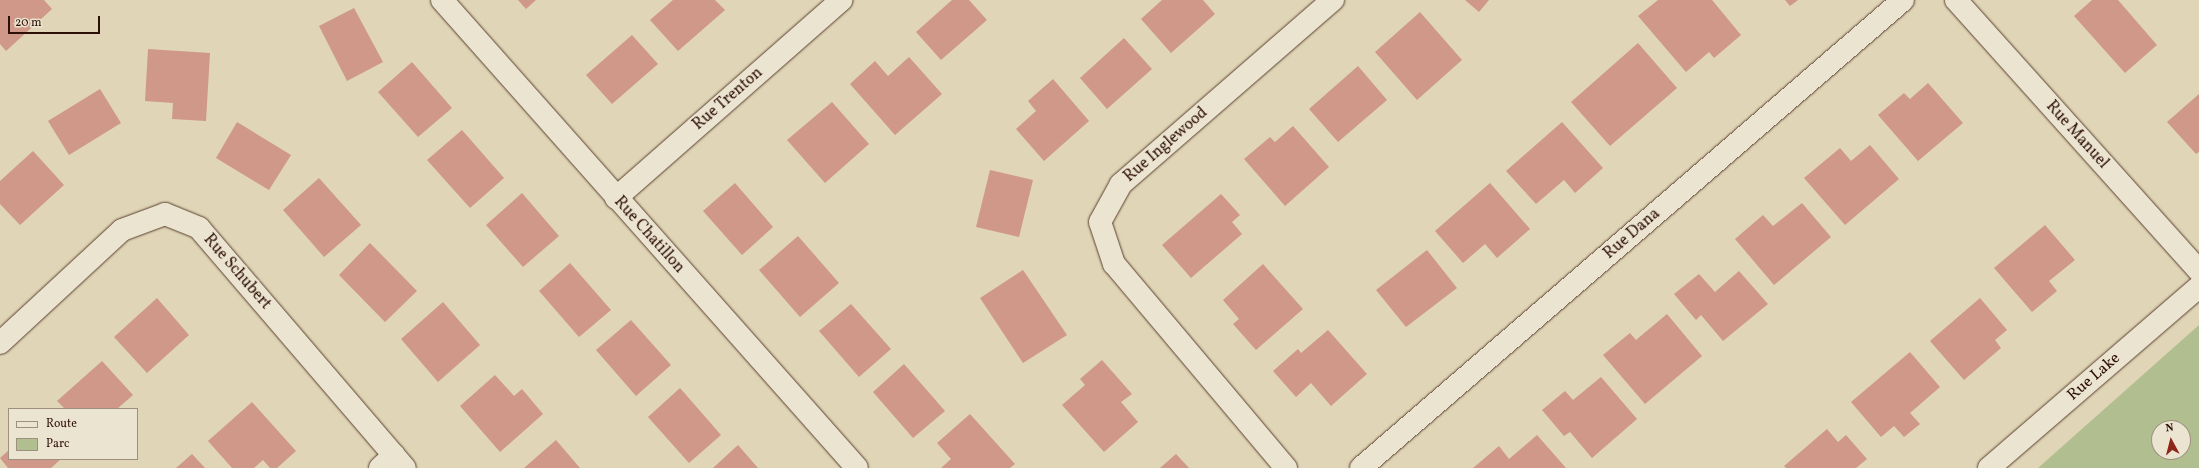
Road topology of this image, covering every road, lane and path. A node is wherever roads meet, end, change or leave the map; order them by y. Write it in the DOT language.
graph roads {
  1 [pos="442,0"];
  2 [pos="841,0"];
  3 [pos="1333,0"];
  4 [pos="1903,0"];
  5 [pos="1956,0"];
  6 [pos="616,198"];
  7 [pos="2199,271"];
  8 [pos="2199,287"];
  9 [pos="0,344"];
  10 [pos="393,464"];
  11 [pos="857,468"];
  12 [pos="1286,468"];
  13 [pos="1361,468"];
  14 [pos="1989,468"];
  1 -- 6 [label="street, Rue Chatillon"];
  2 -- 6 [label="street, Rue Trenton"];
  3 -- 12 [label="street, Rue Inglewood"];
  4 -- 13 [label="street, Rue Dana"];
  5 -- 7 [label="street, Rue Manuel"];
  6 -- 11 [label="street, Rue Chatillon"];
  8 -- 14 [label="street, Rue Lake"];
  9 -- 10 [label="street, Rue Schubert"];
}
